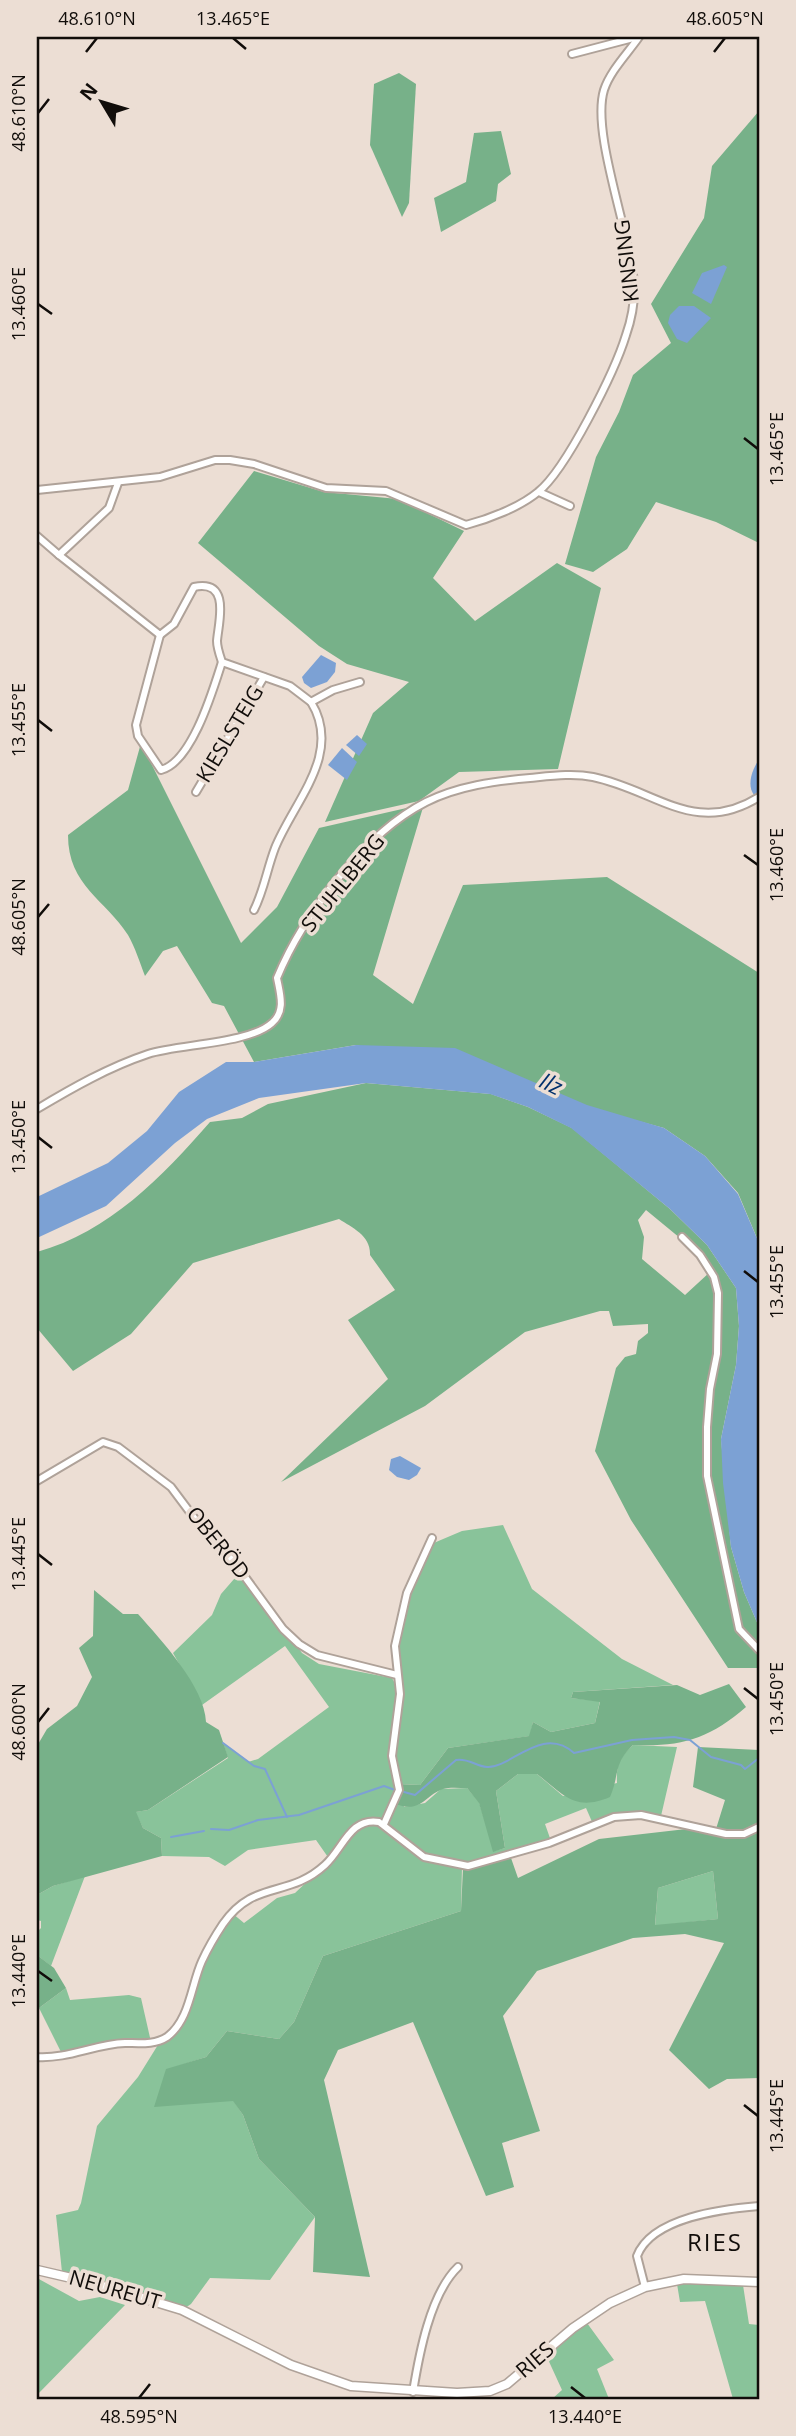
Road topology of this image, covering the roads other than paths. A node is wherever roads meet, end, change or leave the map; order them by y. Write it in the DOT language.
graph roads {
  1 [pos="638,37"];
  2 [pos="621,38"];
  3 [pos="572,54"];
  4 [pos="118,483"];
  5 [pos="37,490"];
  6 [pos="538,492"];
  7 [pos="570,506"];
  8 [pos="37,536"];
  9 [pos="59,555"];
  10 [pos="160,635"];
  11 [pos="222,662"];
  12 [pos="264,677"];
  13 [pos="360,682"];
  14 [pos="311,702"];
  15 [pos="196,792"];
  16 [pos="759,797"];
  17 [pos="254,910"];
  18 [pos="37,1109"];
  19 [pos="682,1237"];
  20 [pos="37,1481"];
  21 [pos="432,1538"];
  22 [pos="759,1650"];
  23 [pos="397,1675"];
  24 [pos="384,1824"];
  25 [pos="759,1827"];
  26 [pos="37,2057"];
  27 [pos="759,2206"];
  28 [pos="458,2267"];
  29 [pos="37,2270"];
  30 [pos="759,2282"];
  31 [pos="645,2287"];
  32 [pos="191,2315"];
  33 [pos="412,2392"];
  1 -- 2 [label="street, KINSING"];
  1 -- 6 [label="street, KINSING"];
  2 -- 3 [label="street, KINSING"];
  4 -- 5 [label="street"];
  4 -- 6 [label="street, KINSING"];
  4 -- 9 [label="street"];
  6 -- 7 [label="street"];
  8 -- 9 [label="street"];
  9 -- 10 [label="street"];
  10 -- 11 [label="street"];
  10 -- 11 [label="street, KIESLSTEIG"];
  11 -- 12 [label="street"];
  12 -- 14 [label="street"];
  12 -- 15 [label="street, KIESLSTEIG"];
  13 -- 14 [label="street"];
  14 -- 17 [label="street"];
  16 -- 18 [label="street, STUHLBERG"];
  19 -- 22 [label="street"];
  20 -- 23 [label="street, OBERÖD"];
  21 -- 23 [label="street"];
  23 -- 24 [label="street"];
  24 -- 25 [label="street"];
  24 -- 26 [label="street"];
  27 -- 31 [label="street"];
  28 -- 33 [label="street"];
  29 -- 32 [label="street, NEUREUT"];
  30 -- 31 [label="street, RIES"];
  31 -- 33 [label="street, RIES"];
  32 -- 33 [label="street, RIES"];
}
